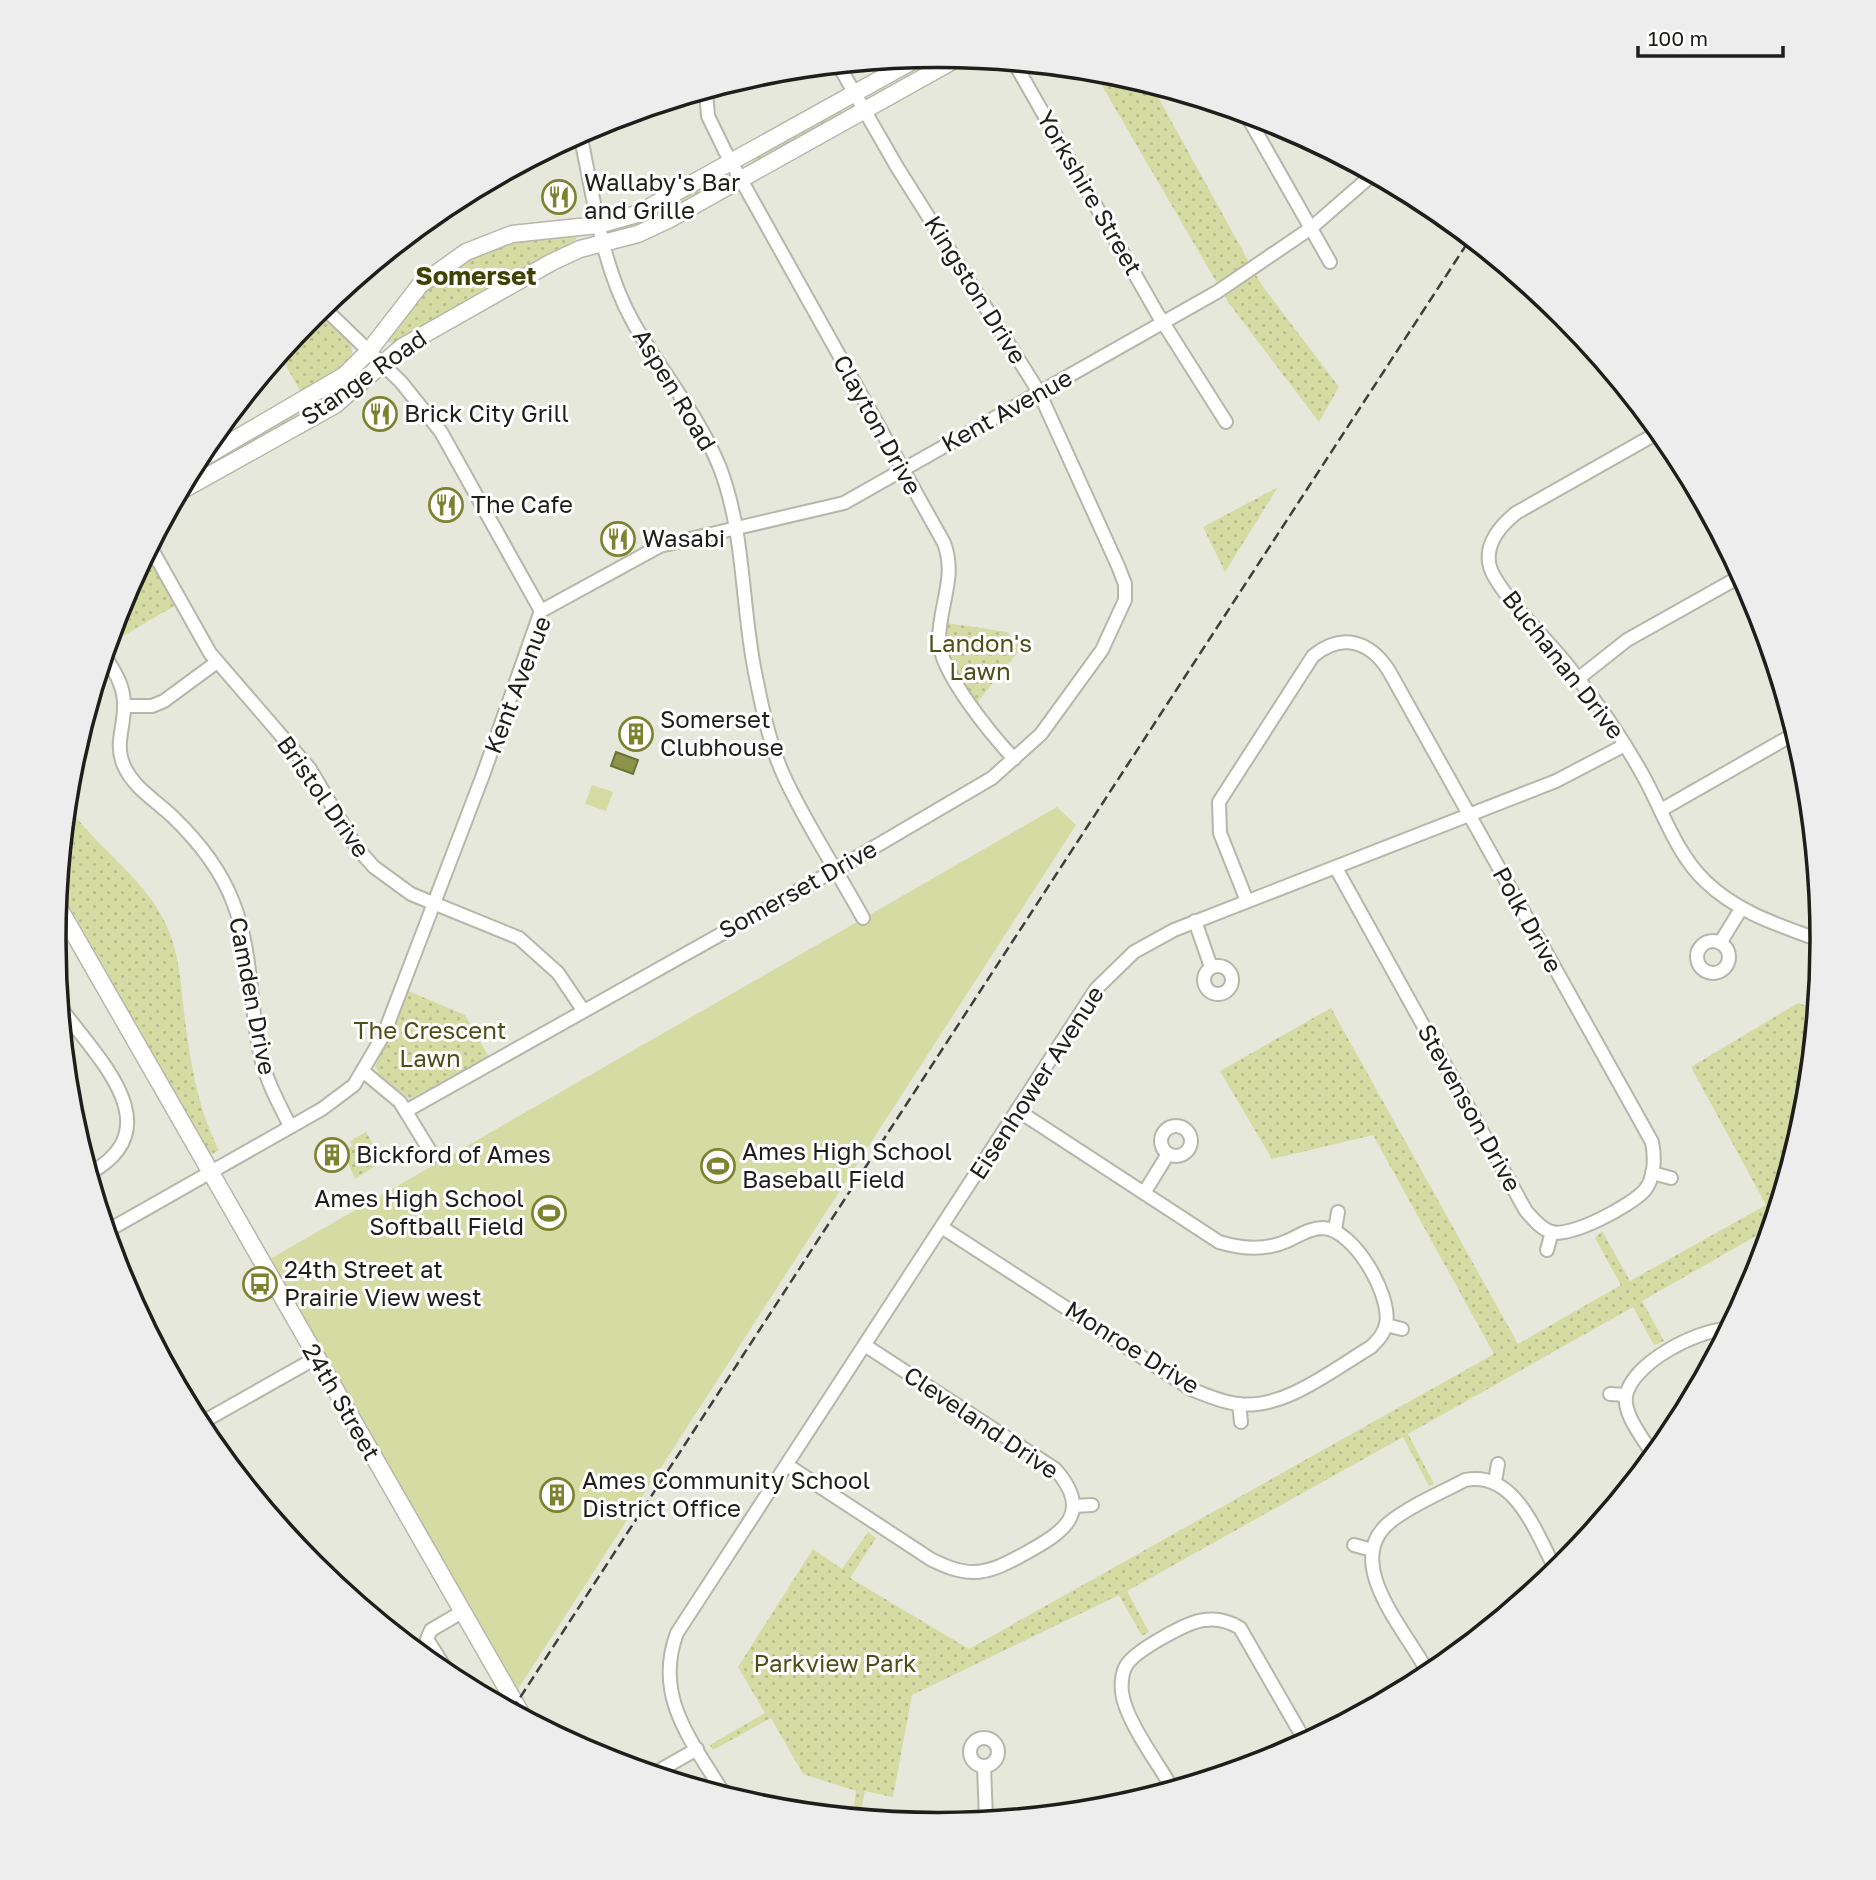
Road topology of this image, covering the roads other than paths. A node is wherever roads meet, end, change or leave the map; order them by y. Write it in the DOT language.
graph roads {
  1 [pos="940,68"];
  2 [pos="897,69"];
  3 [pos="1020,73"];
  4 [pos="844,74"];
  5 [pos="855,93"];
  6 [pos="707,100"];
  7 [pos="864,111"];
  8 [pos="1254,128"];
  9 [pos="582,145"];
  10 [pos="732,163"];
  11 [pos="741,179"];
  12 [pos="1364,180"];
  13 [pos="598,225"];
  14 [pos="1311,228"];
  15 [pos="603,243"];
  16 [pos="1331,262"];
  17 [pos="331,315"];
  18 [pos="1163,322"];
  19 [pos="369,351"];
  20 [pos="383,365"];
  21 [pos="1039,392"];
  22 [pos="1226,422"];
  23 [pos="1650,437"];
  24 [pos="218,450"];
  25 [pos="902,470"];
  26 [pos="197,482"];
  27 [pos="736,528"];
  28 [pos="155,557"];
  29 [pos="1732,581"];
  30 [pos="1125,600"];
  31 [pos="541,611"];
  32 [pos="217,662"];
  33 [pos="111,666"];
  34 [pos="1578,678"];
  35 [pos="125,706"];
  36 [pos="1786,739"];
  37 [pos="1625,745"];
  38 [pos="1014,759"];
  39 [pos="1661,810"];
  40 [pos="1468,816"];
  41 [pos="1336,868"];
  42 [pos="837,869"];
  43 [pos="1247,901"];
  44 [pos="436,902"];
  45 [pos="1741,909"];
  46 [pos="863,918"];
  47 [pos="1195,921"];
  48 [pos="66,926"];
  49 [pos="1810,936"];
  50 [pos="1720,943"];
  51 [pos="1212,967"];
  52 [pos="583,1010"];
  53 [pos="70,1020"];
  54 [pos="363,1072"];
  55 [pos="1017,1110"];
  56 [pos="407,1111"];
  57 [pos="290,1126"];
  58 [pos="1168,1154"];
  59 [pos="433,1156"];
  60 [pos="97,1169"];
  61 [pos="209,1173"];
  62 [pos="1652,1173"];
  63 [pos="1671,1178"];
  64 [pos="1144,1193"];
  65 [pos="1338,1212"];
  66 [pos="115,1226"];
  67 [pos="943,1228"];
  68 [pos="1335,1230"];
  69 [pos="1552,1232"];
  70 [pos="1547,1250"];
  71 [pos="1386,1325"];
  72 [pos="1402,1329"];
  73 [pos="1716,1332"];
  74 [pos="866,1346"];
  75 [pos="316,1358"];
  76 [pos="1610,1394"];
  77 [pos="1626,1395"];
  78 [pos="1239,1405"];
  79 [pos="210,1419"];
  80 [pos="1241,1422"];
  81 [pos="1648,1445"];
  82 [pos="1498,1464"];
  83 [pos="787,1465"];
  84 [pos="1494,1481"];
  85 [pos="1092,1505"];
  86 [pos="1073,1506"];
  87 [pos="1354,1545"];
  88 [pos="1372,1550"];
  89 [pos="1550,1560"];
  90 [pos="462,1612"];
  91 [pos="434,1651"];
  92 [pos="1423,1664"];
  93 [pos="1109,1678"];
  94 [pos="1123,1678"];
  95 [pos="514,1701"];
  96 [pos="1300,1732"];
  97 [pos="697,1749"];
  98 [pos="984,1766"];
  99 [pos="665,1767"];
  100 [pos="1168,1781"];
  101 [pos="718,1783"];
  102 [pos="986,1810"];
  1 -- 7 [label="main road, Stange Road"];
  2 -- 5 [label="main road, Stange Road"];
  3 -- 18 [label="street, Yorkshire Street"];
  4 -- 5 [label="street, Kingston Drive"];
  5 -- 7 [label="street, Kingston Drive"];
  5 -- 10 [label="main road, Stange Road"];
  6 -- 10 [label="street, Clayton Drive"];
  7 -- 11 [label="main road, Stange Road"];
  7 -- 21 [label="street, Kingston Drive"];
  8 -- 14 [label="street"];
  9 -- 13 [label="street, Aspen Road"];
  10 -- 11 [label="street, Clayton Drive"];
  10 -- 13 [label="main road, Stange Road"];
  11 -- 15 [label="main road, Stange Road"];
  11 -- 25 [label="street, Clayton Drive"];
  12 -- 14 [label="street, Kent Avenue"];
  13 -- 15 [label="street, Aspen Road"];
  13 -- 19 [label="main road, Stange Road"];
  14 -- 16 [label="street"];
  14 -- 18 [label="street, Kent Avenue"];
  15 -- 20 [label="main road, Stange Road"];
  15 -- 27 [label="street, Aspen Road"];
  17 -- 19 [label="street"];
  18 -- 21 [label="street, Kent Avenue"];
  18 -- 22 [label="street, Yorkshire Street"];
  19 -- 20 [label="street"];
  19 -- 24 [label="main road, Stange Road"];
  20 -- 26 [label="main road, Stange Road"];
  20 -- 31 [label="street"];
  21 -- 25 [label="street, Kent Avenue"];
  21 -- 30 [label="street, Kingston Drive"];
  23 -- 34 [label="street, Buchanan Drive"];
  25 -- 27 [label="street, Kent Avenue"];
  25 -- 38 [label="street, Clayton Drive"];
  27 -- 31 [label="street, Kent Avenue"];
  27 -- 42 [label="street, Aspen Road"];
  28 -- 32 [label="street, Bristol Drive"];
  29 -- 34 [label="street"];
  30 -- 38 [label="street, Somerset Drive"];
  31 -- 44 [label="street, Kent Avenue"];
  32 -- 35 [label="street"];
  32 -- 44 [label="street, Bristol Drive"];
  33 -- 35 [label="street, Camden Drive"];
  34 -- 37 [label="street, Buchanan Drive"];
  35 -- 57 [label="street, Camden Drive"];
  36 -- 39 [label="street"];
  37 -- 39 [label="street, Buchanan Drive"];
  37 -- 40 [label="street, Eisenhower Avenue"];
  38 -- 42 [label="street, Somerset Drive"];
  39 -- 45 [label="street, Buchanan Drive"];
  40 -- 41 [label="street, Eisenhower Avenue"];
  40 -- 43 [label="street, Polk Drive"];
  40 -- 62 [label="street, Polk Drive"];
  41 -- 43 [label="street, Eisenhower Avenue"];
  41 -- 69 [label="street, Stevenson Drive"];
  42 -- 46 [label="street, Aspen Road"];
  42 -- 52 [label="street, Somerset Drive"];
  43 -- 47 [label="street, Eisenhower Avenue"];
  44 -- 52 [label="street, Bristol Drive"];
  44 -- 54 [label="street, Kent Avenue"];
  45 -- 49 [label="street, Buchanan Drive"];
  45 -- 50 [label="street"];
  47 -- 51 [label="street"];
  47 -- 55 [label="street, Eisenhower Avenue"];
  48 -- 61 [label="main road, 24th Street"];
  52 -- 56 [label="street, Somerset Drive"];
  53 -- 60 [label="street"];
  54 -- 56 [label="street"];
  54 -- 57 [label="street, Kent Avenue"];
  55 -- 64 [label="street"];
  55 -- 67 [label="street, Eisenhower Avenue"];
  56 -- 59 [label="street"];
  57 -- 61 [label="street, Kent Avenue"];
  58 -- 64 [label="street"];
  61 -- 66 [label="street, Kent Avenue"];
  61 -- 75 [label="main road, 24th Street"];
  62 -- 63 [label="street"];
  62 -- 69 [label="street"];
  64 -- 68 [label="street"];
  65 -- 68 [label="street"];
  67 -- 74 [label="street, Eisenhower Avenue"];
  67 -- 78 [label="street, Monroe Drive"];
  68 -- 71 [label="street"];
  69 -- 70 [label="street"];
  71 -- 72 [label="street"];
  71 -- 78 [label="street"];
  73 -- 77 [label="street"];
  74 -- 83 [label="street, Eisenhower Avenue"];
  74 -- 86 [label="street, Cleveland Drive"];
  75 -- 79 [label="street"];
  75 -- 90 [label="main road, 24th Street"];
  76 -- 77 [label="street"];
  77 -- 81 [label="street"];
  78 -- 80 [label="street"];
  82 -- 84 [label="street"];
  83 -- 86 [label="street, Cleveland Drive"];
  83 -- 97 [label="street, Eisenhower Avenue"];
  84 -- 88 [label="street"];
  84 -- 89 [label="street"];
  85 -- 86 [label="street"];
  87 -- 88 [label="street"];
  88 -- 92 [label="street"];
  90 -- 91 [label="street"];
  90 -- 95 [label="main road, 24th Street"];
  93 -- 94 [label="street"];
  94 -- 96 [label="street"];
  94 -- 100 [label="street"];
  97 -- 99 [label="street"];
  97 -- 101 [label="street, Eisenhower Avenue"];
  98 -- 102 [label="street"];
}
